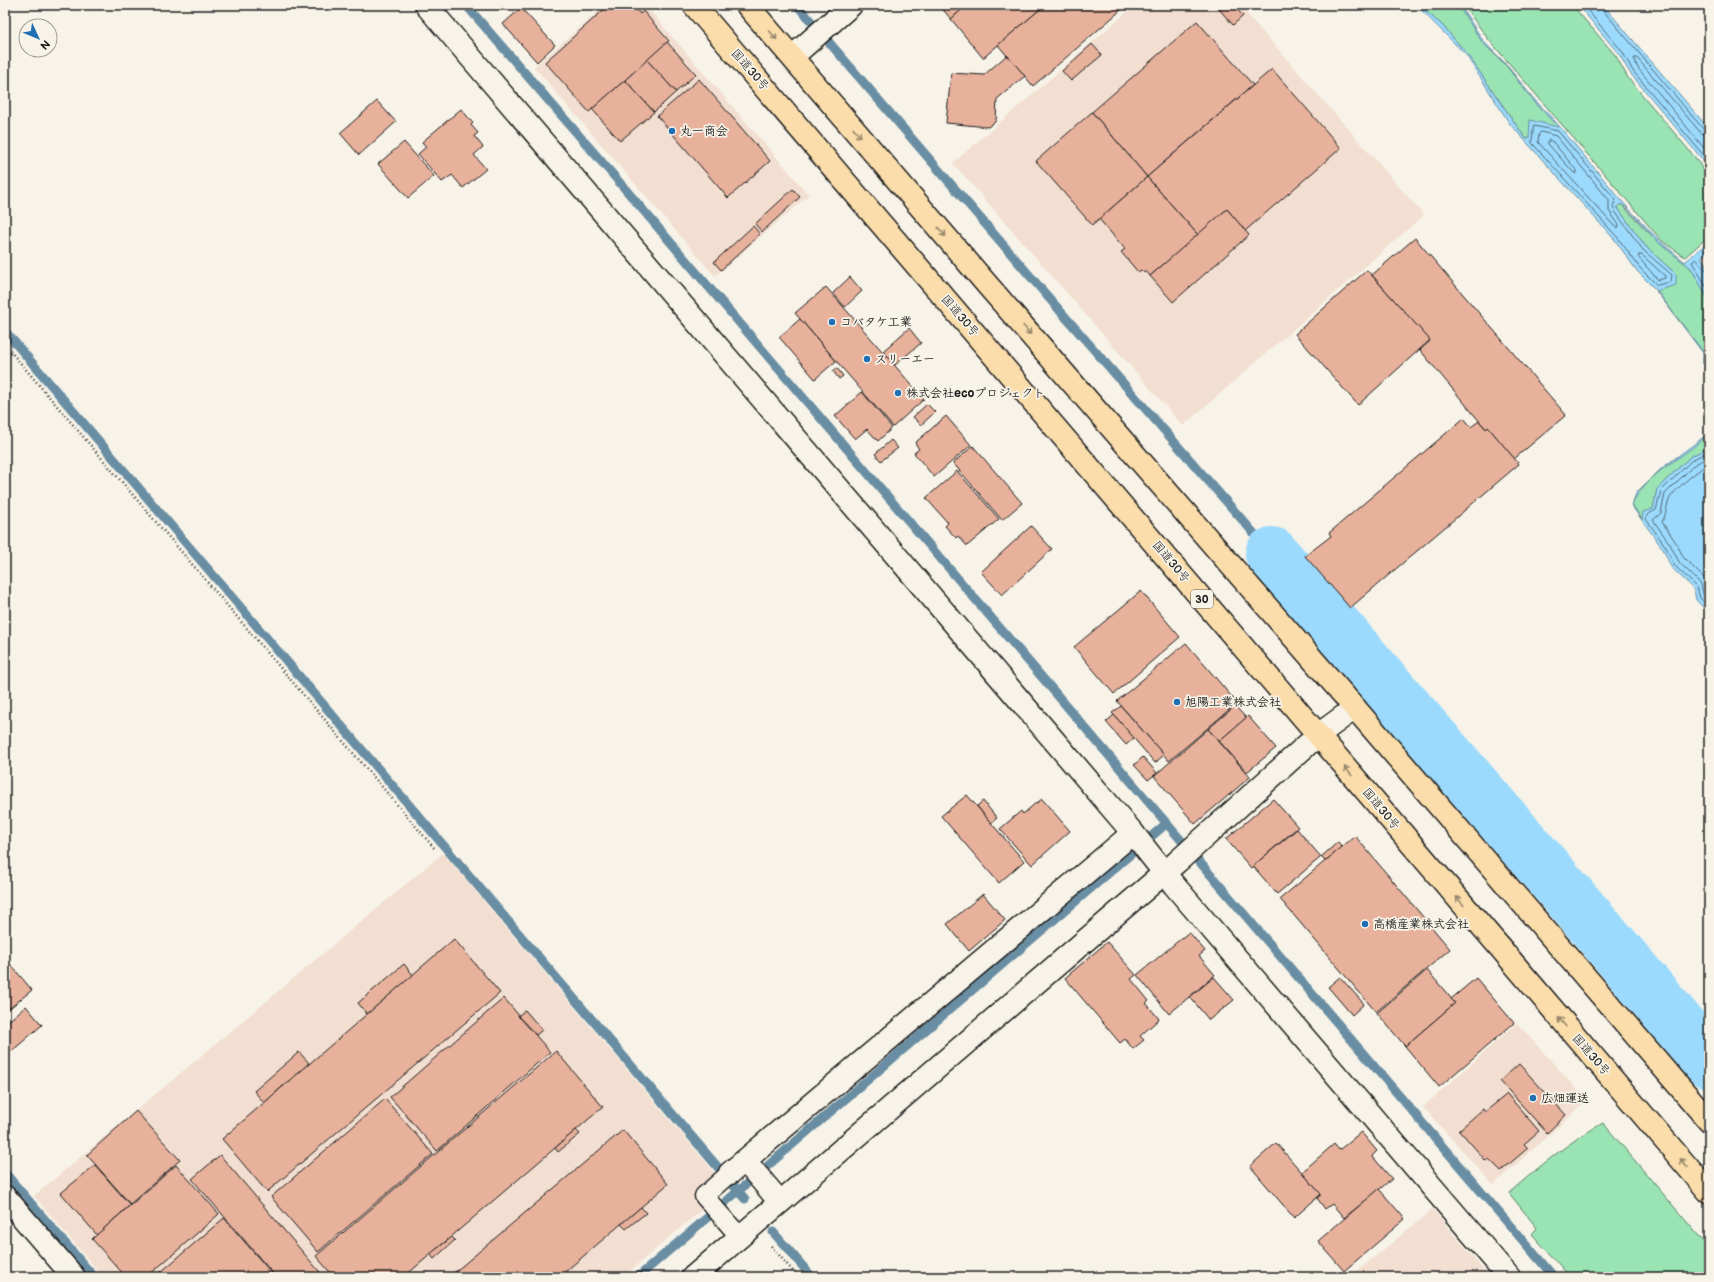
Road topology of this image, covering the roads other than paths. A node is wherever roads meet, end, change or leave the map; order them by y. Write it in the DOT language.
graph roads {
  1 [pos="426,5"];
  2 [pos="694,5"];
  3 [pos="747,5"];
  4 [pos="847,8"];
  5 [pos="799,51"];
  6 [pos="1355,708"];
  7 [pos="1318,735"];
  8 [pos="1136,837"];
  9 [pos="1167,863"];
  10 [pos="1709,1121"];
  11 [pos="743,1174"];
  12 [pos="1709,1192"];
  13 [pos="5,1197"];
  14 [pos="780,1202"];
  15 [pos="747,1231"];
  16 [pos="74,1277"];
  17 [pos="693,1277"];
  18 [pos="1509,1277"];
  1 -- 8 [label="street"];
  2 -- 7 [label="highway, 国道30号 / 30"];
  3 -- 5 [label="highway, one-way"];
  4 -- 5 [label="street"];
  5 -- 6 [label="highway, one-way"];
  6 -- 7 [label="street"];
  6 -- 10 [label="highway"];
  7 -- 9 [label="street"];
  12 -- 7 [label="highway, 国道30号 / 30, one-way"];
  8 -- 9 [label="street"];
  8 -- 11 [label="street"];
  9 -- 14 [label="street"];
  9 -- 18 [label="street"];
  11 -- 14 [label="street"];
  11 -- 15 [label="lane"];
  13 -- 16 [label="street"];
  14 -- 15 [label="street"];
  15 -- 17 [label="street"];
}
